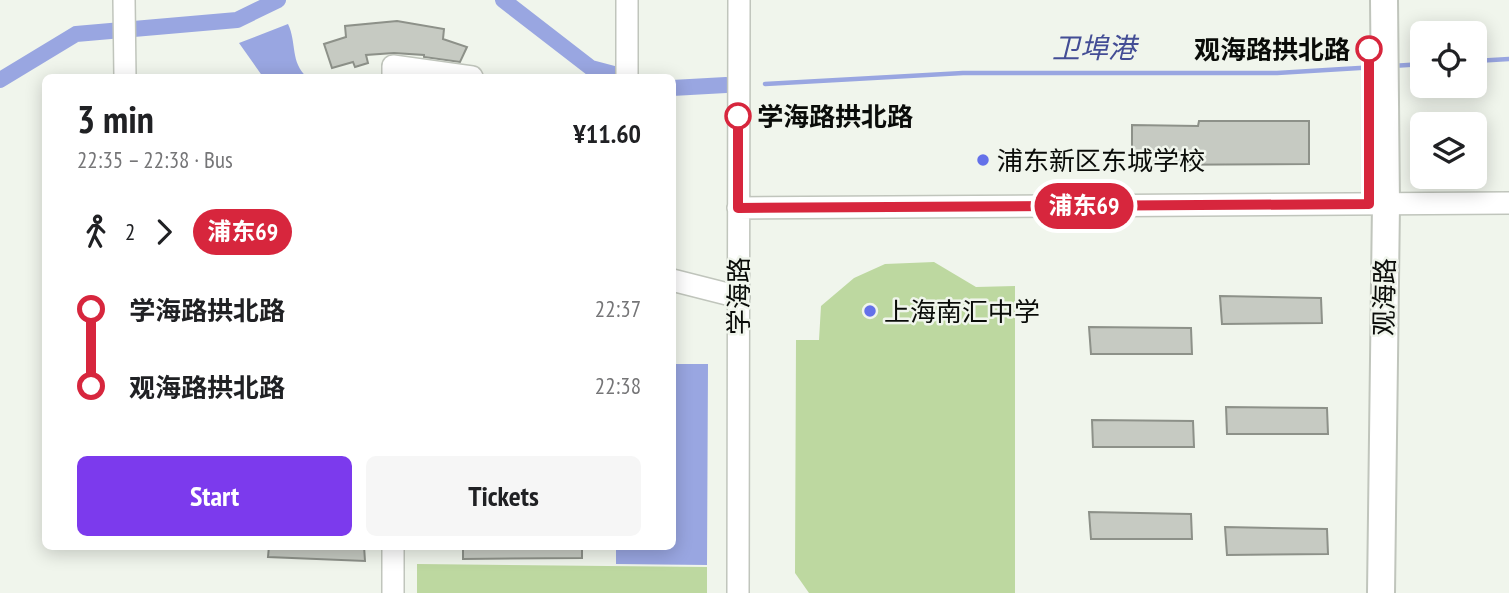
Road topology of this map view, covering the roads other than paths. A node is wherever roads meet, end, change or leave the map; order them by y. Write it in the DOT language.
graph roads {
  1 [pos="627,0"];
  2 [pos="738,0"];
  3 [pos="1370,0"];
  4 [pos="1384,0"];
  5 [pos="124,4"];
  6 [pos="1377,42"];
  7 [pos="125,74"];
  8 [pos="393,74"];
  9 [pos="450,74"];
  10 [pos="627,74"];
  11 [pos="1509,203"];
  12 [pos="1377,204"];
  13 [pos="738,208"];
  14 [pos="676,281"];
  15 [pos="739,297"];
  16 [pos="393,550"];
  17 [pos="393,593"];
  18 [pos="738,593"];
  19 [pos="1365,593"];
  20 [pos="1381,593"];
  1 -- 10 [label="street"];
  2 -- 13 [label="street, 学海路"];
  3 -- 6 [label="main road, 观海路"];
  4 -- 6 [label="main road, 观海路"];
  5 -- 7 [label="street"];
  6 -- 12 [label="main road, 观海路"];
  8 -- 9 [label="street"];
  11 -- 12 [label="street"];
  12 -- 13 [label="street"];
  12 -- 19 [label="main road, 观海路"];
  12 -- 20 [label="main road, 观海路"];
  13 -- 15 [label="street, 学海路"];
  14 -- 15 [label="street"];
  15 -- 18 [label="street, 学海路"];
  16 -- 17 [label="street"];
}
